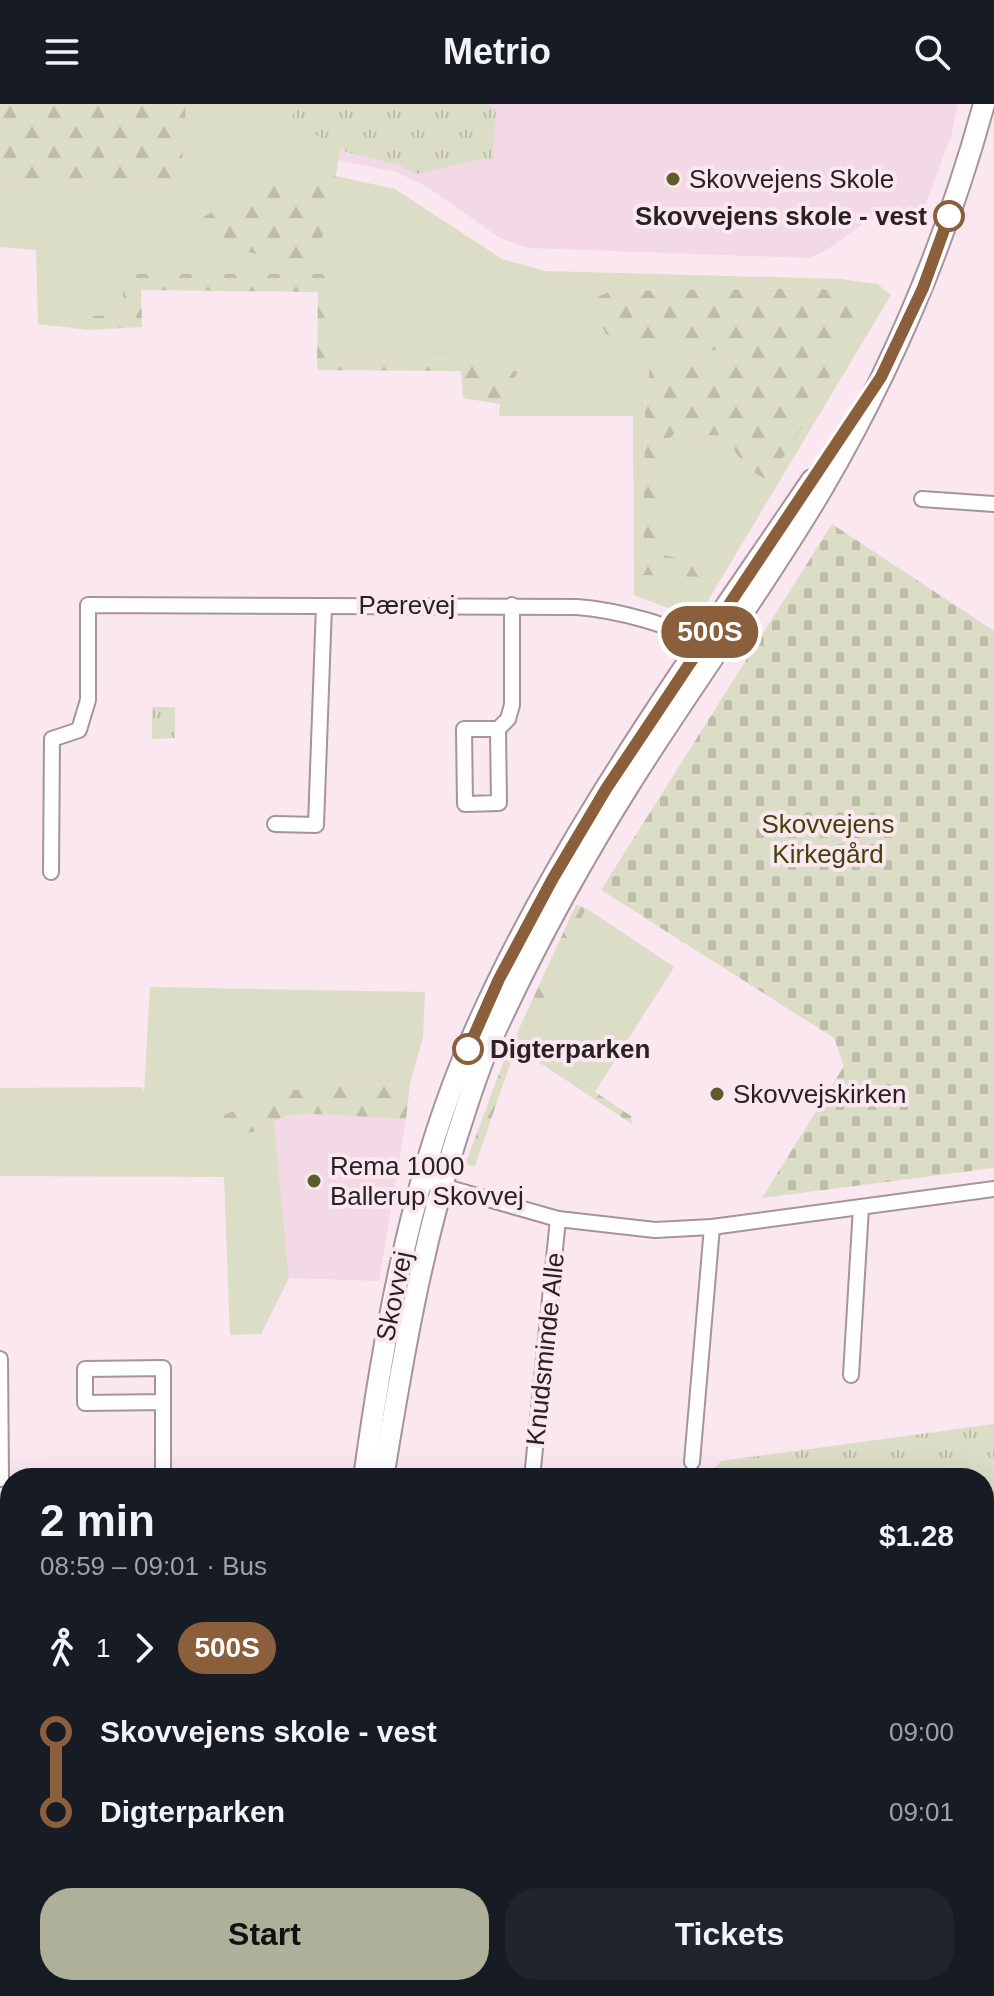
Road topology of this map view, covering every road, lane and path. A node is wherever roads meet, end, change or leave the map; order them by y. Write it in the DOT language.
graph roads {
  1 [pos="984,104"];
  2 [pos="922,499"];
  3 [pos="994,504"];
  4 [pos="512,605"];
  5 [pos="324,606"];
  6 [pos="709,649"];
  7 [pos="498,729"];
  8 [pos="275,824"];
  9 [pos="51,872"];
  10 [pos="431,1184"];
  11 [pos="994,1189"];
  12 [pos="861,1207"];
  13 [pos="558,1219"];
  14 [pos="712,1227"];
  15 [pos="0,1359"];
  16 [pos="851,1375"];
  17 [pos="163,1402"];
  18 [pos="0,1403"];
  19 [pos="692,1462"];
  20 [pos="163,1468"];
  21 [pos="365,1468"];
  22 [pos="385,1468"];
  23 [pos="533,1468"];
  24 [pos="0,1479"];
  1 -- 6 [label="street, Skovvej"];
  2 -- 3 [label="street"];
  4 -- 5 [label="street, Pærevej"];
  4 -- 6 [label="street, Pærevej"];
  4 -- 7 [label="street"];
  5 -- 8 [label="street"];
  5 -- 9 [label="street, Pærevej"];
  6 -- 10 [label="street, Skovvej"];
  7 -- 7 [label="street"];
  10 -- 13 [label="street"];
  10 -- 21 [label="street, Skovvej"];
  10 -- 22 [label="street, Skovvej"];
  11 -- 12 [label="street"];
  12 -- 14 [label="street"];
  12 -- 16 [label="street"];
  13 -- 14 [label="street"];
  13 -- 23 [label="street, Knudsminde Alle"];
  14 -- 19 [label="street"];
  15 -- 18 [label="street"];
  17 -- 17 [label="street"];
  17 -- 20 [label="street"];
  18 -- 24 [label="street"];
}
